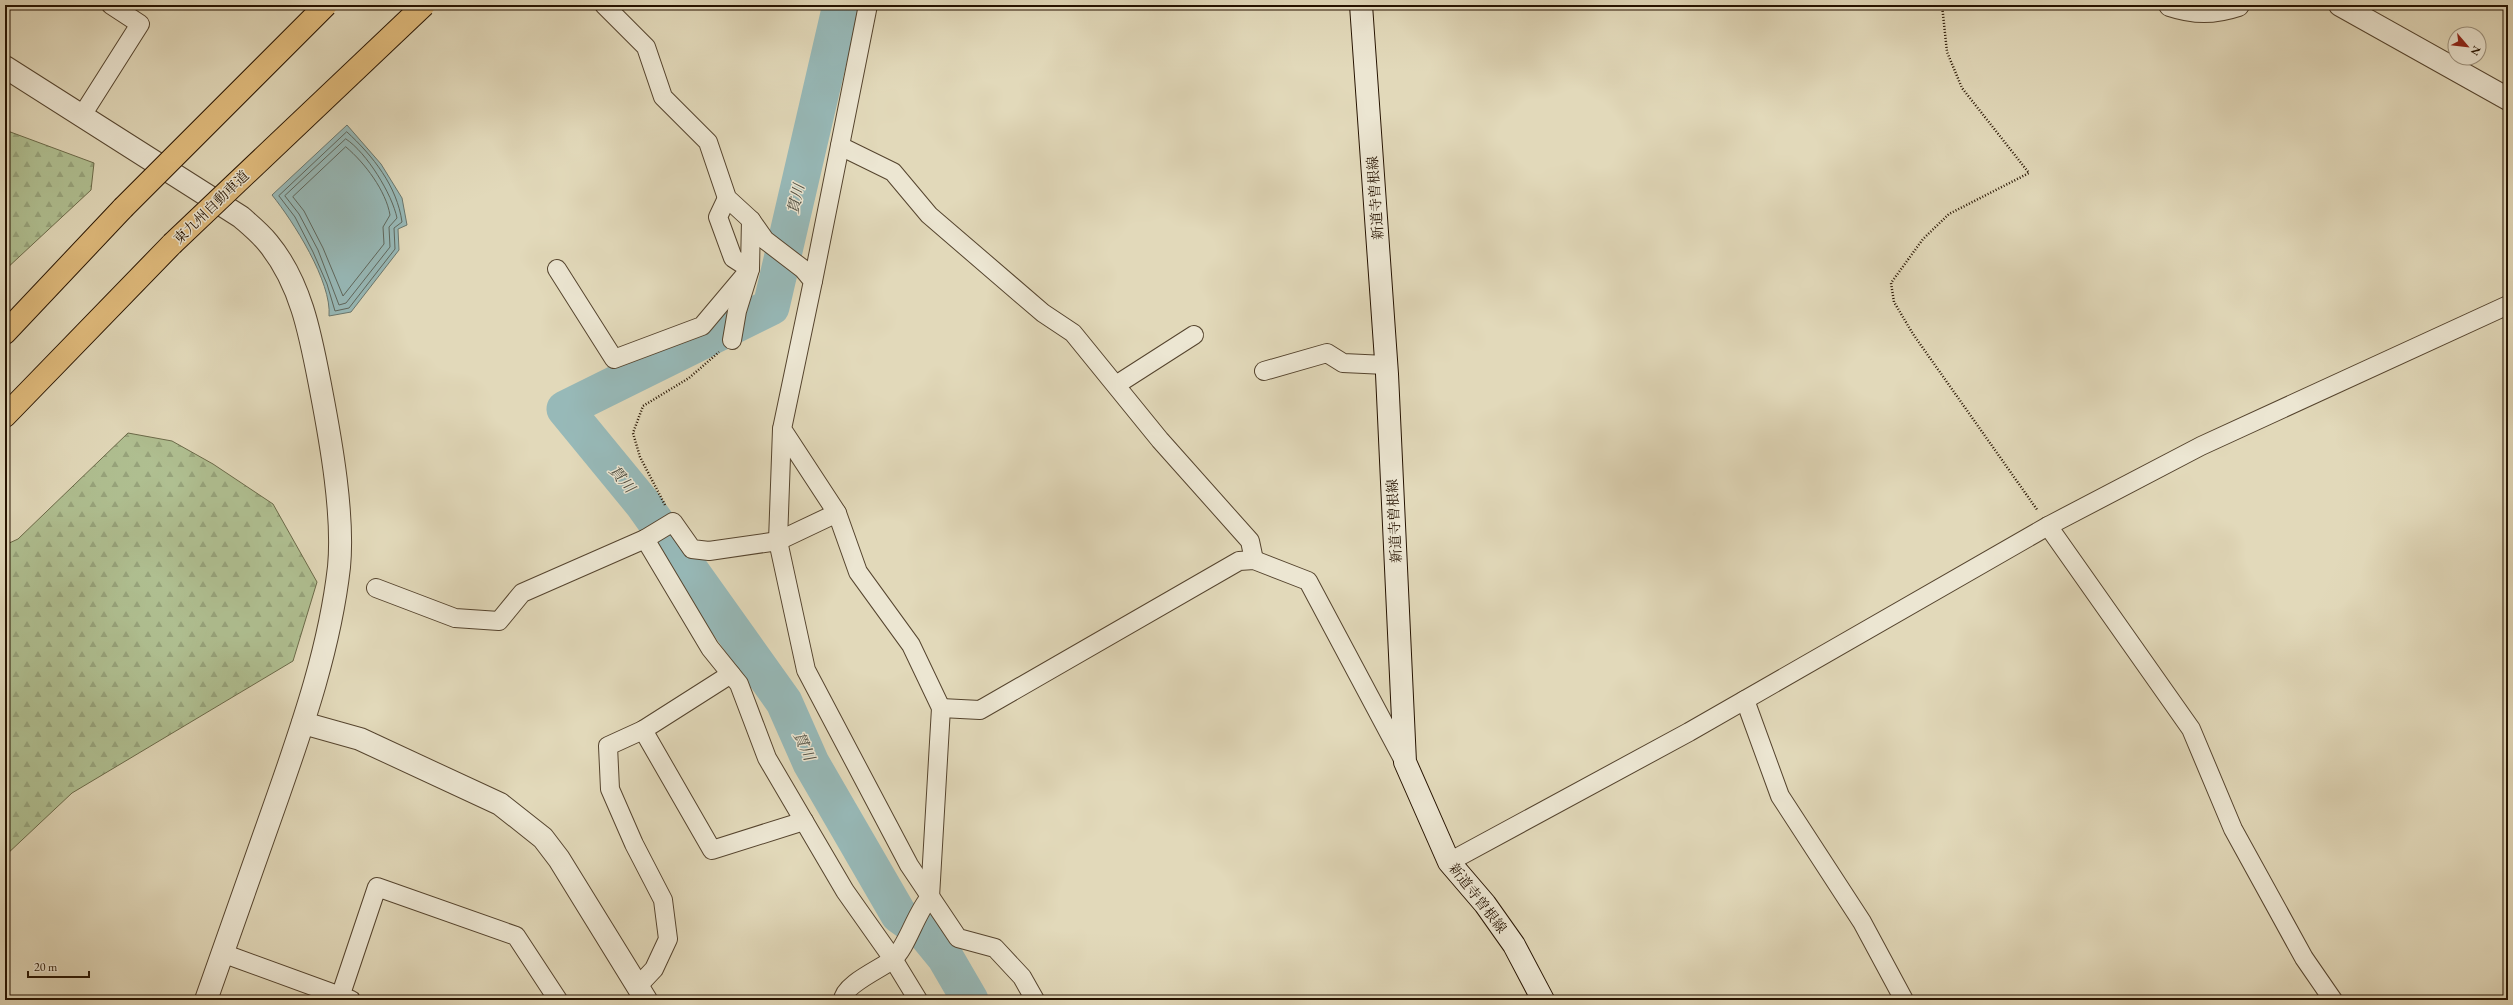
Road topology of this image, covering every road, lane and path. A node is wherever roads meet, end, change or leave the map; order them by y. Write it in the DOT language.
graph roads {
  1 [pos="111,5"];
  2 [pos="326,5"];
  3 [pos="424,5"];
  4 [pos="604,5"];
  5 [pos="868,5"];
  6 [pos="1361,5"];
  7 [pos="1942,5"];
  8 [pos="2170,5"];
  9 [pos="2238,5"];
  10 [pos="2340,5"];
  11 [pos="620,12"];
  12 [pos="5,67"];
  13 [pos="2508,99"];
  14 [pos="81,117"];
  15 [pos="840,146"];
  16 [pos="727,198"];
  17 [pos="751,220"];
  18 [pos="557,269"];
  19 [pos="750,269"];
  20 [pos="808,275"];
  21 [pos="2508,305"];
  22 [pos="5,333"];
  23 [pos="1194,335"];
  24 [pos="732,340"];
  25 [pos="1386,365"];
  26 [pos="1264,371"];
  27 [pos="1116,385"];
  28 [pos="5,416"];
  29 [pos="782,429"];
  30 [pos="837,513"];
  31 [pos="670,524"];
  32 [pos="2048,526"];
  33 [pos="647,537"];
  34 [pos="775,542"];
  35 [pos="1254,560"];
  36 [pos="376,588"];
  37 [pos="731,674"];
  38 [pos="1745,700"];
  39 [pos="941,708"];
  40 [pos="303,723"];
  41 [pos="643,730"];
  42 [pos="1405,762"];
  43 [pos="804,821"];
  44 [pos="1450,862"];
  45 [pos="926,902"];
  46 [pos="222,953"];
  47 [pos="896,955"];
  48 [pos="642,993"];
  49 [pos="344,999"];
  50 [pos="206,1000"];
  51 [pos="558,1000"];
  52 [pos="842,1000"];
  53 [pos="918,1000"];
  54 [pos="1035,1000"];
  55 [pos="1542,1000"];
  56 [pos="1904,1000"];
  57 [pos="2333,1000"];
  1 -- 14 [label="street"];
  2 -- 22 [label="highway, bridge"];
  3 -- 28 [label="highway, 東九州自動車道, bridge"];
  4 -- 11 [label="street"];
  5 -- 15 [label="street"];
  6 -- 25 [label="street, 新道寺曽根線"];
  7 -- 32 [label="path"];
  8 -- 9 [label="street"];
  10 -- 13 [label="street"];
  11 -- 16 [label="street"];
  12 -- 14 [label="street"];
  14 -- 40 [label="street"];
  15 -- 20 [label="street"];
  15 -- 27 [label="street"];
  16 -- 17 [label="street"];
  16 -- 19 [label="street"];
  17 -- 19 [label="street"];
  17 -- 20 [label="street"];
  18 -- 19 [label="street"];
  19 -- 24 [label="street"];
  20 -- 29 [label="street"];
  21 -- 32 [label="street"];
  23 -- 27 [label="street"];
  24 -- 31 [label="path"];
  25 -- 26 [label="street"];
  25 -- 42 [label="street, 新道寺曽根線"];
  27 -- 35 [label="street"];
  29 -- 30 [label="street"];
  29 -- 34 [label="street"];
  30 -- 34 [label="street"];
  30 -- 39 [label="street"];
  31 -- 33 [label="street"];
  31 -- 34 [label="street"];
  32 -- 38 [label="street"];
  32 -- 57 [label="street"];
  33 -- 36 [label="street"];
  33 -- 37 [label="street"];
  34 -- 45 [label="street"];
  35 -- 39 [label="street"];
  35 -- 42 [label="street"];
  37 -- 41 [label="street"];
  37 -- 43 [label="street"];
  38 -- 44 [label="street"];
  38 -- 56 [label="street"];
  39 -- 45 [label="street"];
  40 -- 46 [label="street"];
  40 -- 48 [label="street"];
  41 -- 43 [label="street"];
  41 -- 48 [label="street"];
  42 -- 44 [label="street, 新道寺曽根線"];
  43 -- 47 [label="street"];
  44 -- 55 [label="street, 新道寺曽根線"];
  45 -- 47 [label="street"];
  45 -- 54 [label="street"];
  46 -- 49 [label="street"];
  46 -- 50 [label="street"];
  47 -- 52 [label="street"];
  47 -- 53 [label="street"];
  49 -- 51 [label="street"];
}
